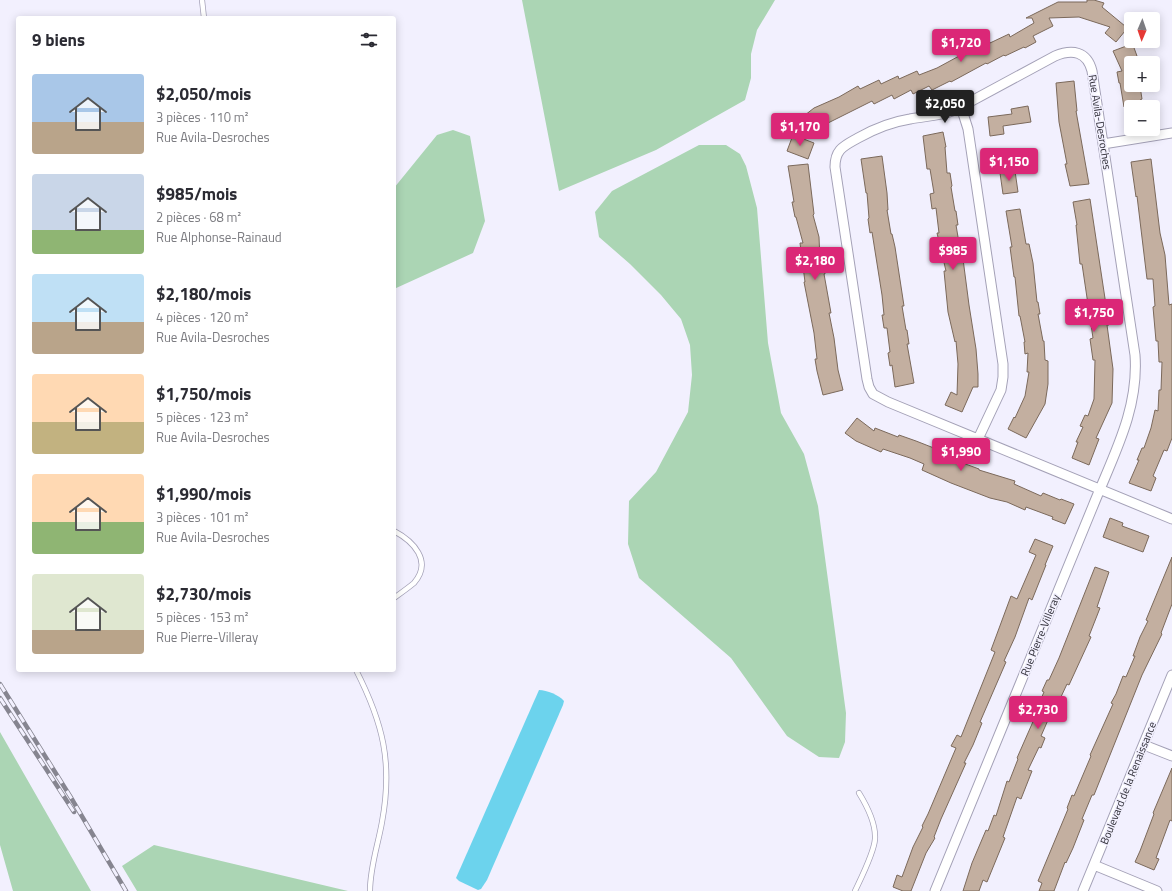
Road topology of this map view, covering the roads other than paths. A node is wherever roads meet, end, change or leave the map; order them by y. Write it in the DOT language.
graph roads {
  1 [pos="202,0"];
  2 [pos="204,16"];
  3 [pos="961,107"];
  4 [pos="1172,133"];
  5 [pos="1103,144"];
  6 [pos="978,439"];
  7 [pos="1100,489"];
  8 [pos="1172,519"];
  9 [pos="396,532"];
  10 [pos="396,596"];
  11 [pos="357,672"];
  12 [pos="1172,675"];
  13 [pos="1144,745"];
  14 [pos="1172,756"];
  15 [pos="859,793"];
  16 [pos="1094,865"];
  17 [pos="370,891"];
  18 [pos="855,891"];
  19 [pos="935,891"];
  20 [pos="1083,891"];
  21 [pos="1157,891"];
  1 -- 2 [label="lane"];
  3 -- 5 [label="street, Rue Avila-Desroches"];
  3 -- 6 [label="street"];
  3 -- 6 [label="street, Rue Avila-Desroches"];
  4 -- 5 [label="street"];
  5 -- 7 [label="street, Rue Avila-Desroches"];
  6 -- 7 [label="street, Rue Avila-Desroches"];
  7 -- 8 [label="street"];
  7 -- 19 [label="street, Rue Pierre-Villeray"];
  9 -- 10 [label="lane"];
  11 -- 17 [label="lane"];
  12 -- 13 [label="street, Boulevard de la Renaissance"];
  13 -- 14 [label="street"];
  13 -- 16 [label="street, Boulevard de la Renaissance"];
  15 -- 18 [label="lane"];
  16 -- 20 [label="street, Boulevard de la Renaissance"];
  16 -- 21 [label="street"];
}
